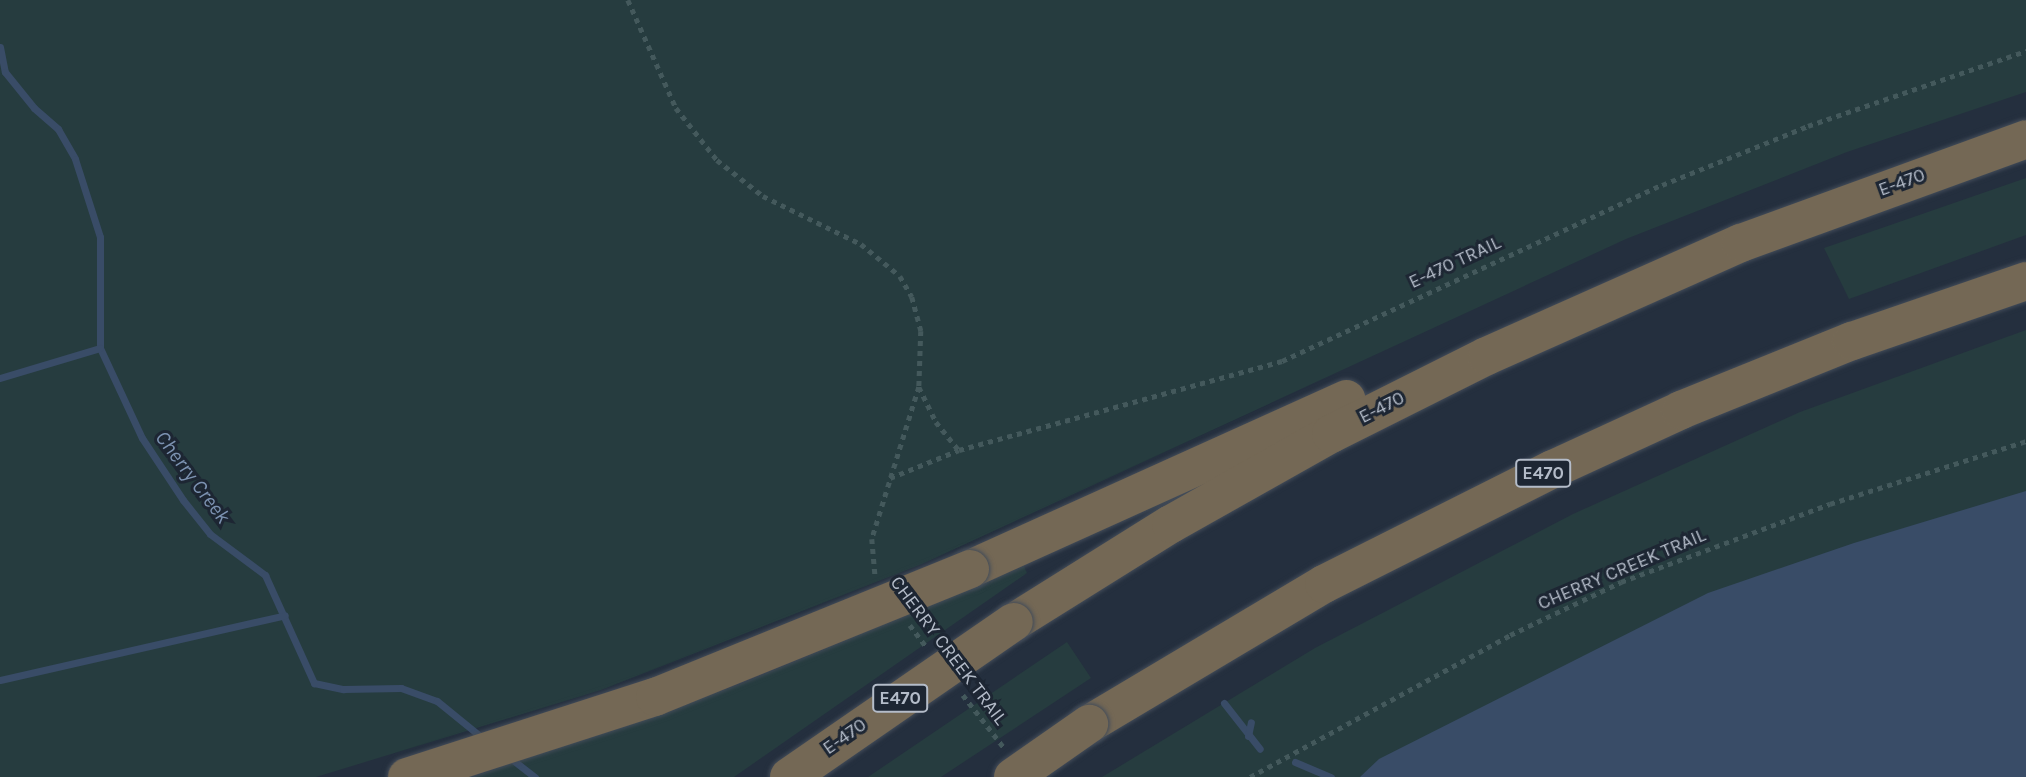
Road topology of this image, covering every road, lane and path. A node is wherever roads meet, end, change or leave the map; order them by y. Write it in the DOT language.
graph roads {
  1 [pos="628,0"];
  2 [pos="2026,51"];
  3 [pos="2026,139"];
  4 [pos="1662,276"];
  5 [pos="2026,281"];
  6 [pos="919,387"];
  7 [pos="2026,441"];
  8 [pos="959,450"];
  9 [pos="890,478"];
  10 [pos="879,584"];
  11 [pos="906,620"];
  12 [pos="930,651"];
  13 [pos="961,692"];
  14 [pos="1011,766"];
  15 [pos="407,777"];
  16 [pos="789,777"];
  17 [pos="1250,777"];
  1 -- 6 [label="path, CHERRY CREEK TRAIL"];
  2 -- 8 [label="path, E-470 TRAIL"];
  3 -- 4 [label="highway, E-470 / E470"];
  4 -- 15 [label="highway, bridge"];
  4 -- 16 [label="highway, E-470 / E470, bridge"];
  5 -- 14 [label="highway, E470, bridge"];
  6 -- 8 [label="path"];
  6 -- 9 [label="path, CHERRY CREEK TRAIL"];
  7 -- 17 [label="path, CHERRY CREEK TRAIL"];
  8 -- 9 [label="path, E-470 TRAIL"];
  9 -- 10 [label="path, CHERRY CREEK TRAIL"];
  11 -- 12 [label="path, CHERRY CREEK TRAIL"];
  13 -- 14 [label="path, CHERRY CREEK TRAIL"];
}
